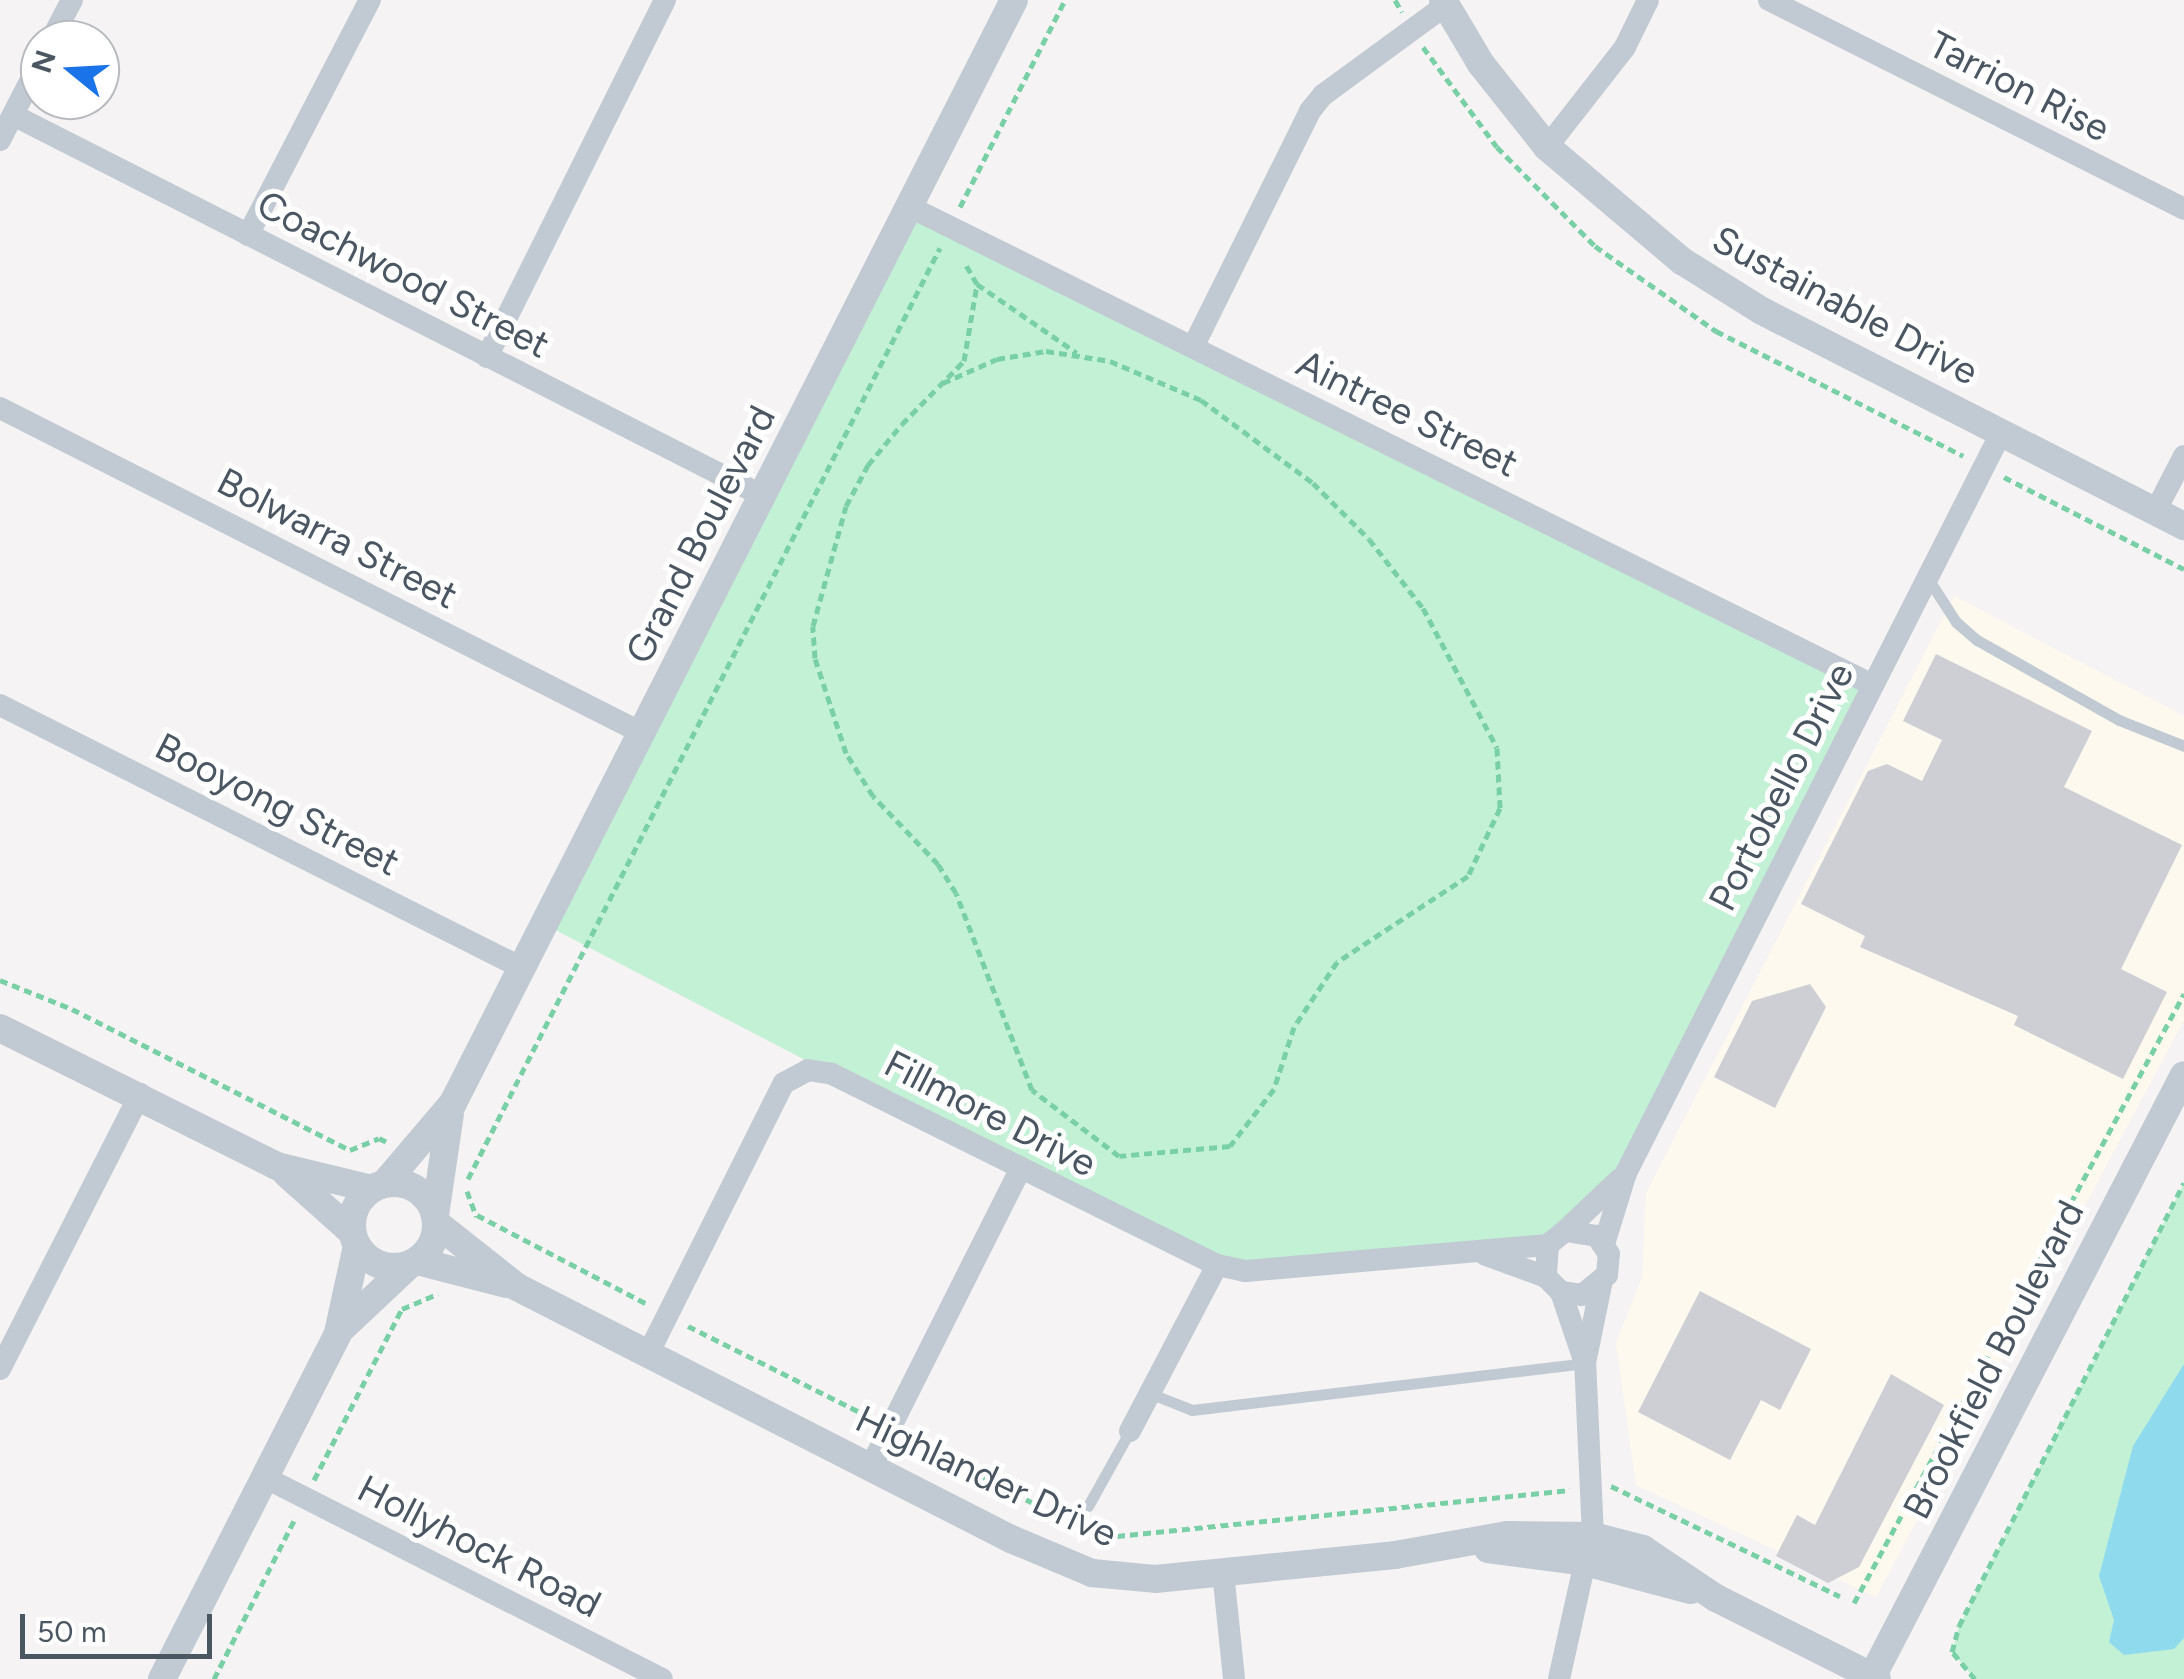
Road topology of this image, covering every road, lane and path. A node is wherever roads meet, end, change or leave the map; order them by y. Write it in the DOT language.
graph roads {
  1 [pos="370,0"];
  2 [pos="666,0"];
  3 [pos="1014,0"];
  4 [pos="1065,0"];
  5 [pos="1648,0"];
  6 [pos="1769,0"];
  7 [pos="1444,3"];
  8 [pos="20,102"];
  9 [pos="13,116"];
  10 [pos="0,140"];
  11 [pos="1547,146"];
  12 [pos="910,207"];
  13 [pos="2184,210"];
  14 [pos="248,235"];
  15 [pos="953,236"];
  16 [pos="963,258"];
  17 [pos="977,284"];
  18 [pos="1193,347"];
  19 [pos="487,357"];
  20 [pos="1088,357"];
  21 [pos="943,384"];
  22 [pos="0,408"];
  23 [pos="2001,432"];
  24 [pos="2184,456"];
  25 [pos="762,496"];
  26 [pos="2156,512"];
  27 [pos="2184,526"];
  28 [pos="1928,577"];
  29 [pos="1872,685"];
  30 [pos="0,706"];
  31 [pos="642,733"];
  32 [pos="2184,746"];
  33 [pos="522,968"];
  34 [pos="0,980"];
  35 [pos="2184,994"];
  36 [pos="0,1028"];
  37 [pos="2184,1075"];
  38 [pos="140,1094"];
  39 [pos="453,1103"];
  40 [pos="350,1150"];
  41 [pos="277,1166"];
  42 [pos="1021,1168"];
  43 [pos="1626,1173"];
  44 [pos="466,1183"];
  45 [pos="2184,1184"];
  46 [pos="378,1186"];
  47 [pos="477,1215"];
  48 [pos="436,1219"];
  49 [pos="1557,1238"];
  50 [pos="354,1239"];
  51 [pos="1604,1244"];
  52 [pos="1458,1248"];
  53 [pos="414,1262"];
  54 [pos="1217,1266"];
  55 [pos="1554,1284"];
  56 [pos="1601,1285"];
  57 [pos="517,1287"];
  58 [pos="402,1310"];
  59 [pos="668,1315"];
  60 [pos="338,1332"];
  61 [pos="648,1354"];
  62 [pos="1586,1363"];
  63 [pos="0,1370"];
  64 [pos="1149,1394"];
  65 [pos="890,1428"];
  66 [pos="1130,1431"];
  67 [pos="870,1468"];
  68 [pos="264,1477"];
  69 [pos="1590,1488"];
  70 [pos="305,1498"];
  71 [pos="1088,1506"];
  72 [pos="1589,1549"];
  73 [pos="1223,1572"];
  74 [pos="1840,1596"];
  75 [pos="1854,1603"];
  76 [pos="1873,1678"];
  77 [pos="162,1679"];
  78 [pos="214,1679"];
  79 [pos="662,1679"];
  80 [pos="1234,1679"];
  81 [pos="1559,1679"];
  82 [pos="1975,1679"];
  1 -- 14 [label="street"];
  2 -- 19 [label="street"];
  3 -- 12 [label="street, Grand Boulevard"];
  4 -- 15 [label="path"];
  5 -- 11 [label="street"];
  6 -- 13 [label="street, Tarrion Rise"];
  7 -- 11 [label="street, Sustainable Drive"];
  7 -- 18 [label="street"];
  8 -- 9 [label="street"];
  9 -- 10 [label="street"];
  9 -- 14 [label="street, Coachwood Street"];
  11 -- 23 [label="street, Sustainable Drive"];
  12 -- 15 [label="street, Aintree Street"];
  12 -- 25 [label="street, Grand Boulevard"];
  14 -- 19 [label="street, Coachwood Street"];
  15 -- 18 [label="street, Aintree Street"];
  15 -- 44 [label="path"];
  16 -- 17 [label="path"];
  17 -- 20 [label="path"];
  17 -- 21 [label="path"];
  18 -- 29 [label="street, Aintree Street"];
  19 -- 25 [label="street, Coachwood Street"];
  20 -- 21 [label="path"];
  20 -- 21 [label="path"];
  22 -- 31 [label="street, Bolwarra Street"];
  23 -- 26 [label="street, Sustainable Drive"];
  23 -- 28 [label="street, Portobello Drive"];
  24 -- 26 [label="street"];
  25 -- 31 [label="street, Grand Boulevard"];
  26 -- 27 [label="street, Sustainable Drive"];
  28 -- 29 [label="street, Portobello Drive"];
  28 -- 32 [label="lane"];
  29 -- 43 [label="street, Portobello Drive"];
  30 -- 33 [label="street, Booyong Street"];
  31 -- 33 [label="street, Grand Boulevard"];
  33 -- 39 [label="street, Grand Boulevard"];
  34 -- 40 [label="path"];
  35 -- 75 [label="path"];
  36 -- 38 [label="street"];
  37 -- 76 [label="street, Brookfield Boulevard"];
  38 -- 41 [label="street"];
  38 -- 63 [label="street"];
  39 -- 46 [label="street, Grand Boulevard"];
  39 -- 48 [label="street, Grand Boulevard"];
  41 -- 46 [label="street"];
  41 -- 50 [label="street"];
  42 -- 54 [label="street, Fillmore Drive"];
  42 -- 59 [label="street, Fillmore Drive"];
  42 -- 65 [label="street"];
  43 -- 49 [label="street, Portobello Drive"];
  43 -- 51 [label="street, Portobello Drive"];
  45 -- 82 [label="path"];
  46 -- 48 [label="street"];
  46 -- 50 [label="street"];
  47 -- 59 [label="path"];
  48 -- 53 [label="street"];
  48 -- 57 [label="street, Highlander Drive"];
  49 -- 51 [label="street"];
  49 -- 52 [label="street, Fillmore Drive"];
  49 -- 55 [label="street"];
  50 -- 53 [label="street"];
  50 -- 60 [label="street"];
  51 -- 56 [label="street"];
  52 -- 54 [label="street, Fillmore Drive"];
  52 -- 55 [label="street"];
  53 -- 57 [label="street, Highlander Drive"];
  53 -- 60 [label="street"];
  54 -- 64 [label="street"];
  55 -- 56 [label="street"];
  55 -- 62 [label="street"];
  56 -- 62 [label="street"];
  57 -- 61 [label="street, Highlander Drive"];
  58 -- 70 [label="path"];
  59 -- 61 [label="street, Fillmore Drive"];
  59 -- 65 [label="path"];
  60 -- 68 [label="street"];
  61 -- 67 [label="street, Highlander Drive"];
  62 -- 64 [label="lane"];
  62 -- 69 [label="street"];
  64 -- 66 [label="street"];
  65 -- 67 [label="street"];
  65 -- 69 [label="path"];
  66 -- 71 [label="lane"];
  67 -- 73 [label="street, Highlander Drive"];
  68 -- 70 [label="street, Hollyhock Road"];
  68 -- 77 [label="street"];
  69 -- 72 [label="street"];
  69 -- 74 [label="path"];
  70 -- 78 [label="path"];
  70 -- 79 [label="street, Hollyhock Road"];
  72 -- 73 [label="street, Highlander Drive"];
  72 -- 76 [label="street, Highlander Drive"];
  72 -- 81 [label="street"];
  73 -- 80 [label="street"];
}
